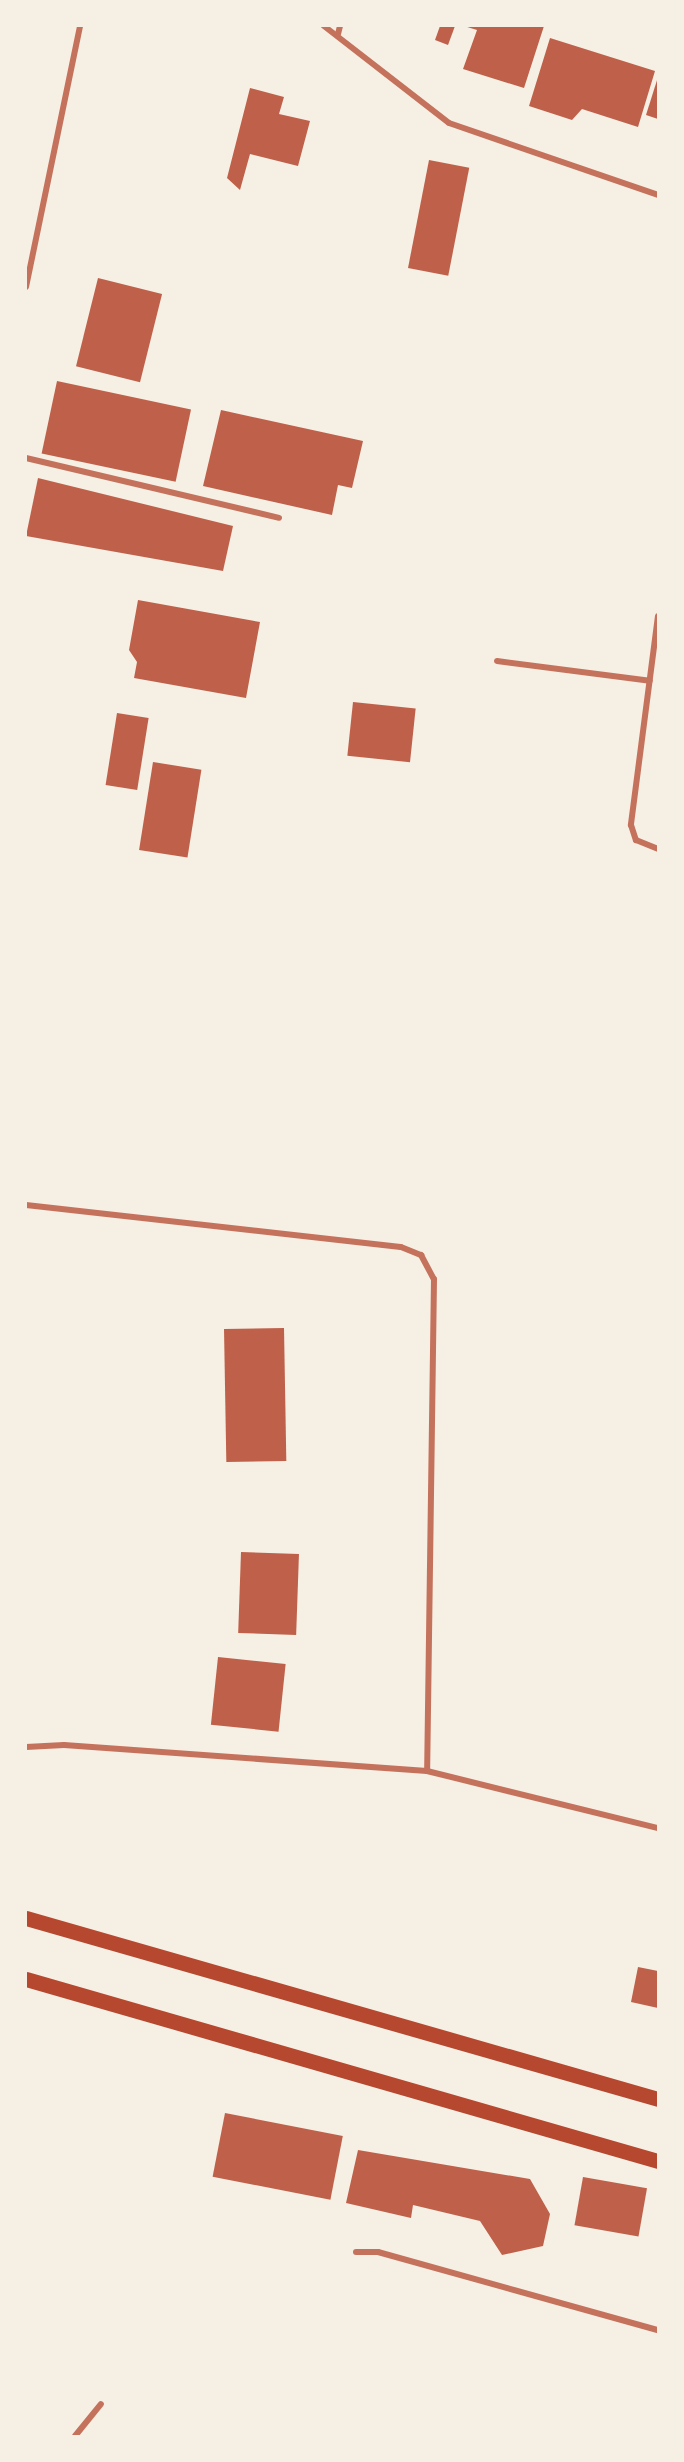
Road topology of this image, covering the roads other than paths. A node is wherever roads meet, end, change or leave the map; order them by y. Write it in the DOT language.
graph roads {
  1 [pos="80,26"];
  2 [pos="324,26"];
  3 [pos="340,26"];
  4 [pos="338,34"];
  5 [pos="658,195"];
  6 [pos="26,287"];
  7 [pos="26,459"];
  8 [pos="279,518"];
  9 [pos="658,615"];
  10 [pos="497,661"];
  11 [pos="650,681"];
  12 [pos="658,849"];
  13 [pos="26,1205"];
  14 [pos="26,1747"];
  15 [pos="427,1771"];
  16 [pos="658,1828"];
  17 [pos="26,1918"];
  18 [pos="26,1979"];
  19 [pos="658,2099"];
  20 [pos="658,2161"];
  21 [pos="356,2252"];
  22 [pos="658,2330"];
  23 [pos="101,2404"];
  24 [pos="75,2436"];
  1 -- 6 [label="street"];
  2 -- 4 [label="street"];
  3 -- 4 [label="street"];
  4 -- 5 [label="street"];
  7 -- 8 [label="street"];
  9 -- 11 [label="street"];
  10 -- 11 [label="street"];
  11 -- 12 [label="street"];
  13 -- 15 [label="street"];
  14 -- 15 [label="street"];
  15 -- 16 [label="street"];
  17 -- 19 [label="main road"];
  18 -- 20 [label="main road"];
  21 -- 22 [label="street"];
  23 -- 24 [label="street"];
}
